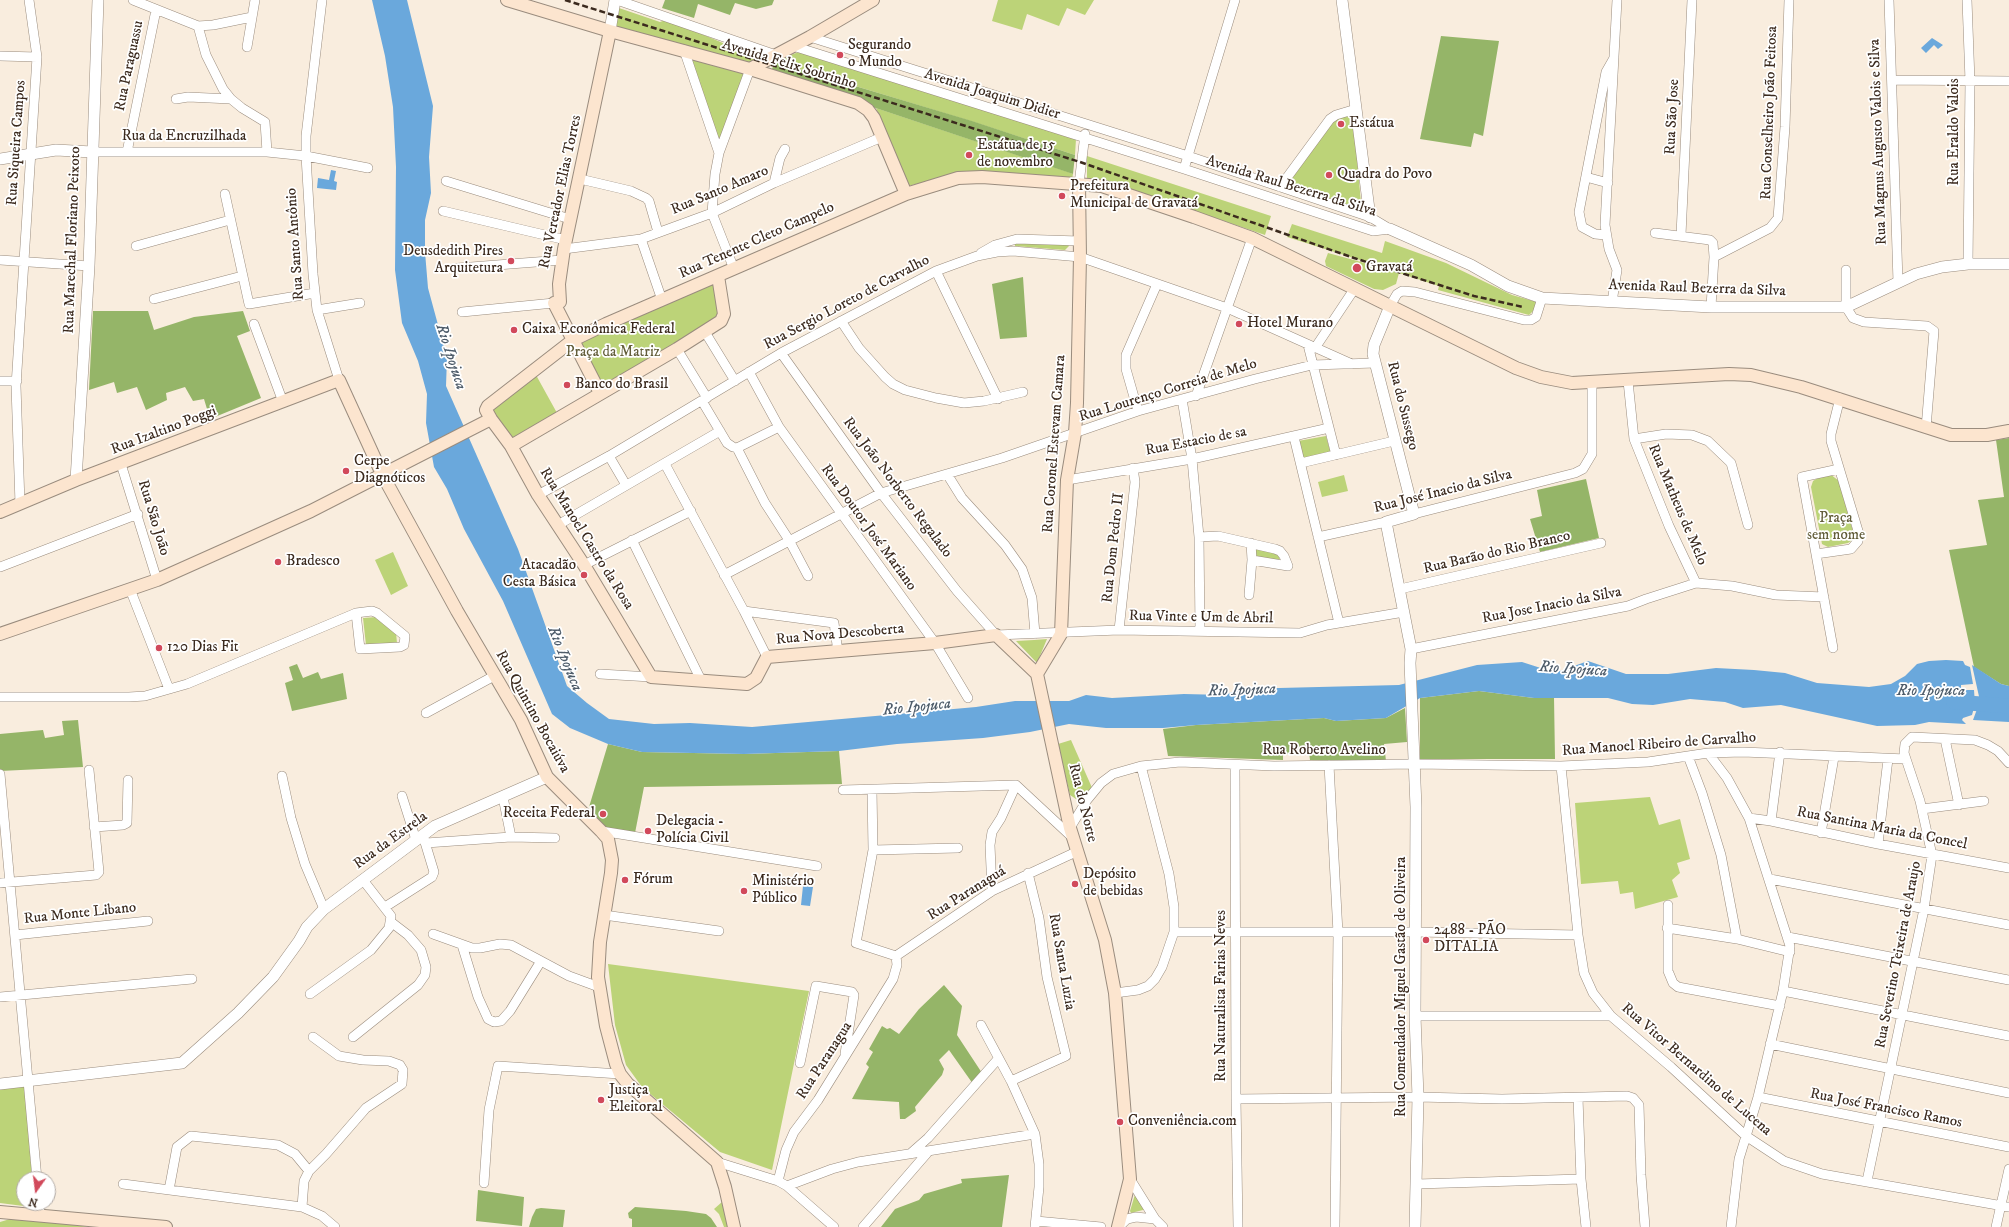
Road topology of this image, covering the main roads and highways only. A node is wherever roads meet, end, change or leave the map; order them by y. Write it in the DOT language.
graph roads {
  1 [pos="507,0"];
  2 [pos="873,0"];
  3 [pos="610,31"];
  4 [pos="750,69"];
  5 [pos="1079,184"];
  6 [pos="906,194"];
  7 [pos="718,276"];
  8 [pos="573,340"];
  9 [pos="339,380"];
  10 [pos="600,393"];
  11 [pos="487,421"];
  12 [pos="2009,431"];
  13 [pos="511,446"];
  14 [pos="382,474"];
  15 [pos="0,512"];
  16 [pos="0,634"];
  17 [pos="1037,674"];
  18 [pos="651,677"];
  19 [pos="0,1212"];
  20 [pos="166,1227"];
  21 [pos="734,1227"];
  22 [pos="1118,1227"];
  1 -- 3 [label="main road, Avenida Felix Sobrinho"];
  2 -- 4 [label="main road"];
  3 -- 4 [label="main road, Avenida Felix Sobrinho"];
  3 -- 8 [label="main road, Rua Vereador Elias Torres"];
  4 -- 6 [label="main road, Avenida Felix Sobrinho"];
  5 -- 6 [label="main road, Rua Tenente Cleto Campelo"];
  5 -- 12 [label="main road, Rua Tenente Cleto Campelo"];
  5 -- 17 [label="main road, Rua Coronel Estevam Camara"];
  6 -- 7 [label="main road, Rua Tenente Cleto Campelo"];
  7 -- 8 [label="main road, Rua Tenente Cleto Campelo"];
  7 -- 10 [label="main road"];
  8 -- 10 [label="main road"];
  8 -- 11 [label="main road, Rua Tenente Cleto Campelo"];
  9 -- 14 [label="main road, Rua Santo Antônio"];
  9 -- 15 [label="main road, Rua Izaltino Poggi"];
  10 -- 13 [label="main road"];
  11 -- 13 [label="main road, Rua Manoel Castro da Rosa"];
  11 -- 14 [label="main road"];
  13 -- 18 [label="main road, Rua Manoel Castro da Rosa"];
  14 -- 16 [label="main road"];
  14 -- 21 [label="main road, Rua Quintino Bocaiúva"];
  17 -- 18 [label="main road, Rua Nova Descoberta"];
  17 -- 22 [label="main road, Rua do Norte"];
  19 -- 20 [label="main road"];
}
